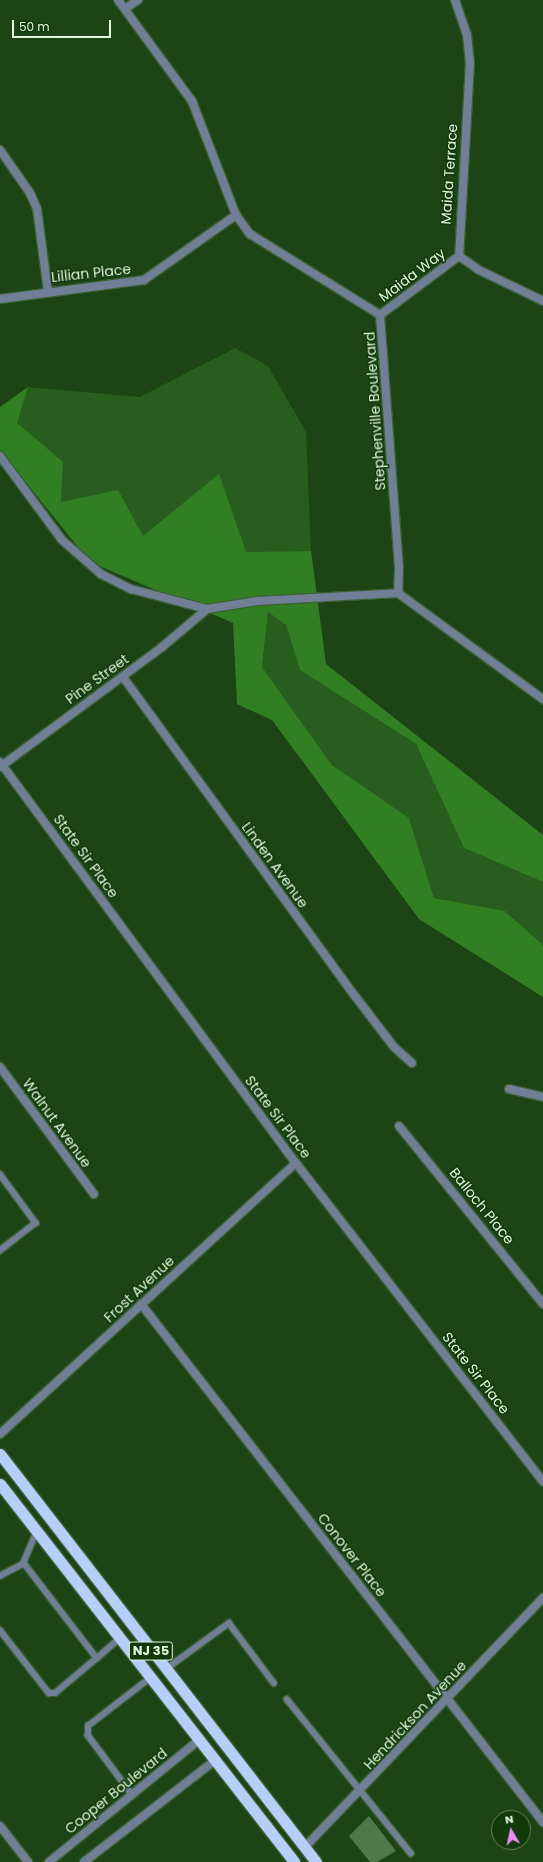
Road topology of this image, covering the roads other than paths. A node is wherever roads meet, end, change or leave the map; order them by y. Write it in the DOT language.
graph roads {
  1 [pos="118,0"];
  2 [pos="138,0"];
  3 [pos="455,0"];
  4 [pos="125,9"];
  5 [pos="0,150"];
  6 [pos="236,215"];
  7 [pos="459,256"];
  8 [pos="48,291"];
  9 [pos="0,299"];
  10 [pos="543,301"];
  11 [pos="380,315"];
  12 [pos="0,456"];
  13 [pos="398,593"];
  14 [pos="207,609"];
  15 [pos="123,677"];
  16 [pos="543,699"];
  17 [pos="1,765"];
  18 [pos="412,1063"];
  19 [pos="0,1067"];
  20 [pos="509,1088"];
  21 [pos="543,1097"];
  22 [pos="399,1126"];
  23 [pos="296,1163"];
  24 [pos="0,1174"];
  25 [pos="94,1194"];
  26 [pos="0,1251"];
  27 [pos="141,1304"];
  28 [pos="543,1304"];
  29 [pos="0,1434"];
  30 [pos="0,1454"];
  31 [pos="543,1481"];
  32 [pos="2,1488"];
  33 [pos="37,1532"];
  34 [pos="24,1563"];
  35 [pos="0,1576"];
  36 [pos="543,1598"];
  37 [pos="0,1630"];
  38 [pos="120,1638"];
  39 [pos="97,1658"];
  40 [pos="166,1670"];
  41 [pos="150,1678"];
  42 [pos="274,1683"];
  43 [pos="287,1698"];
  44 [pos="448,1699"];
  45 [pos="198,1741"];
  46 [pos="214,1761"];
  47 [pos="362,1789"];
  48 [pos="132,1795"];
  49 [pos="543,1822"];
  50 [pos="0,1826"];
  51 [pos="304,1848"];
  52 [pos="411,1853"];
  53 [pos="28,1862"];
  54 [pos="49,1862"];
  55 [pos="84,1862"];
  56 [pos="294,1862"];
  57 [pos="316,1862"];
  1 -- 4 [label="street, Stephenville Boulevard"];
  2 -- 4 [label="street"];
  3 -- 7 [label="street, Maida Terrace"];
  4 -- 6 [label="street, Stephenville Boulevard"];
  5 -- 8 [label="street"];
  6 -- 8 [label="street, Lillian Place"];
  6 -- 11 [label="street, Stephenville Boulevard"];
  7 -- 10 [label="street"];
  7 -- 11 [label="street, Maida Way"];
  8 -- 9 [label="street, Lillian Place"];
  11 -- 13 [label="street, Stephenville Boulevard"];
  12 -- 14 [label="street"];
  13 -- 14 [label="street"];
  13 -- 16 [label="street"];
  14 -- 15 [label="street, Pine Street"];
  15 -- 17 [label="street, Pine Street"];
  15 -- 18 [label="street, Linden Avenue"];
  17 -- 23 [label="street, State Sir Place"];
  19 -- 25 [label="street, Walnut Avenue"];
  20 -- 21 [label="street"];
  22 -- 28 [label="street, Balloch Place"];
  23 -- 27 [label="street, Frost Avenue"];
  23 -- 31 [label="street, State Sir Place"];
  24 -- 26 [label="lane"];
  27 -- 29 [label="street, Frost Avenue"];
  27 -- 44 [label="street, Conover Place"];
  30 -- 40 [label="highway, NJ 35"];
  32 -- 33 [label="highway, NJ 35"];
  33 -- 34 [label="lane"];
  33 -- 38 [label="highway, NJ 35"];
  34 -- 35 [label="lane"];
  34 -- 39 [label="lane"];
  36 -- 44 [label="street, Hendrickson Avenue"];
  37 -- 39 [label="lane"];
  38 -- 39 [label="lane"];
  38 -- 41 [label="highway, NJ 35"];
  40 -- 42 [label="lane"];
  40 -- 51 [label="highway, NJ 35"];
  41 -- 45 [label="highway, NJ 35"];
  41 -- 48 [label="lane"];
  43 -- 47 [label="lane"];
  44 -- 47 [label="street, Hendrickson Avenue"];
  44 -- 49 [label="street, Conover Place"];
  45 -- 46 [label="highway, NJ 35"];
  45 -- 48 [label="street, Cooper Boulevard"];
  46 -- 55 [label="street"];
  46 -- 56 [label="highway, NJ 35"];
  47 -- 51 [label="street, Hendrickson Avenue"];
  47 -- 52 [label="lane"];
  48 -- 54 [label="street, Cooper Boulevard"];
  50 -- 53 [label="street"];
  51 -- 57 [label="highway, NJ 35"];
}
